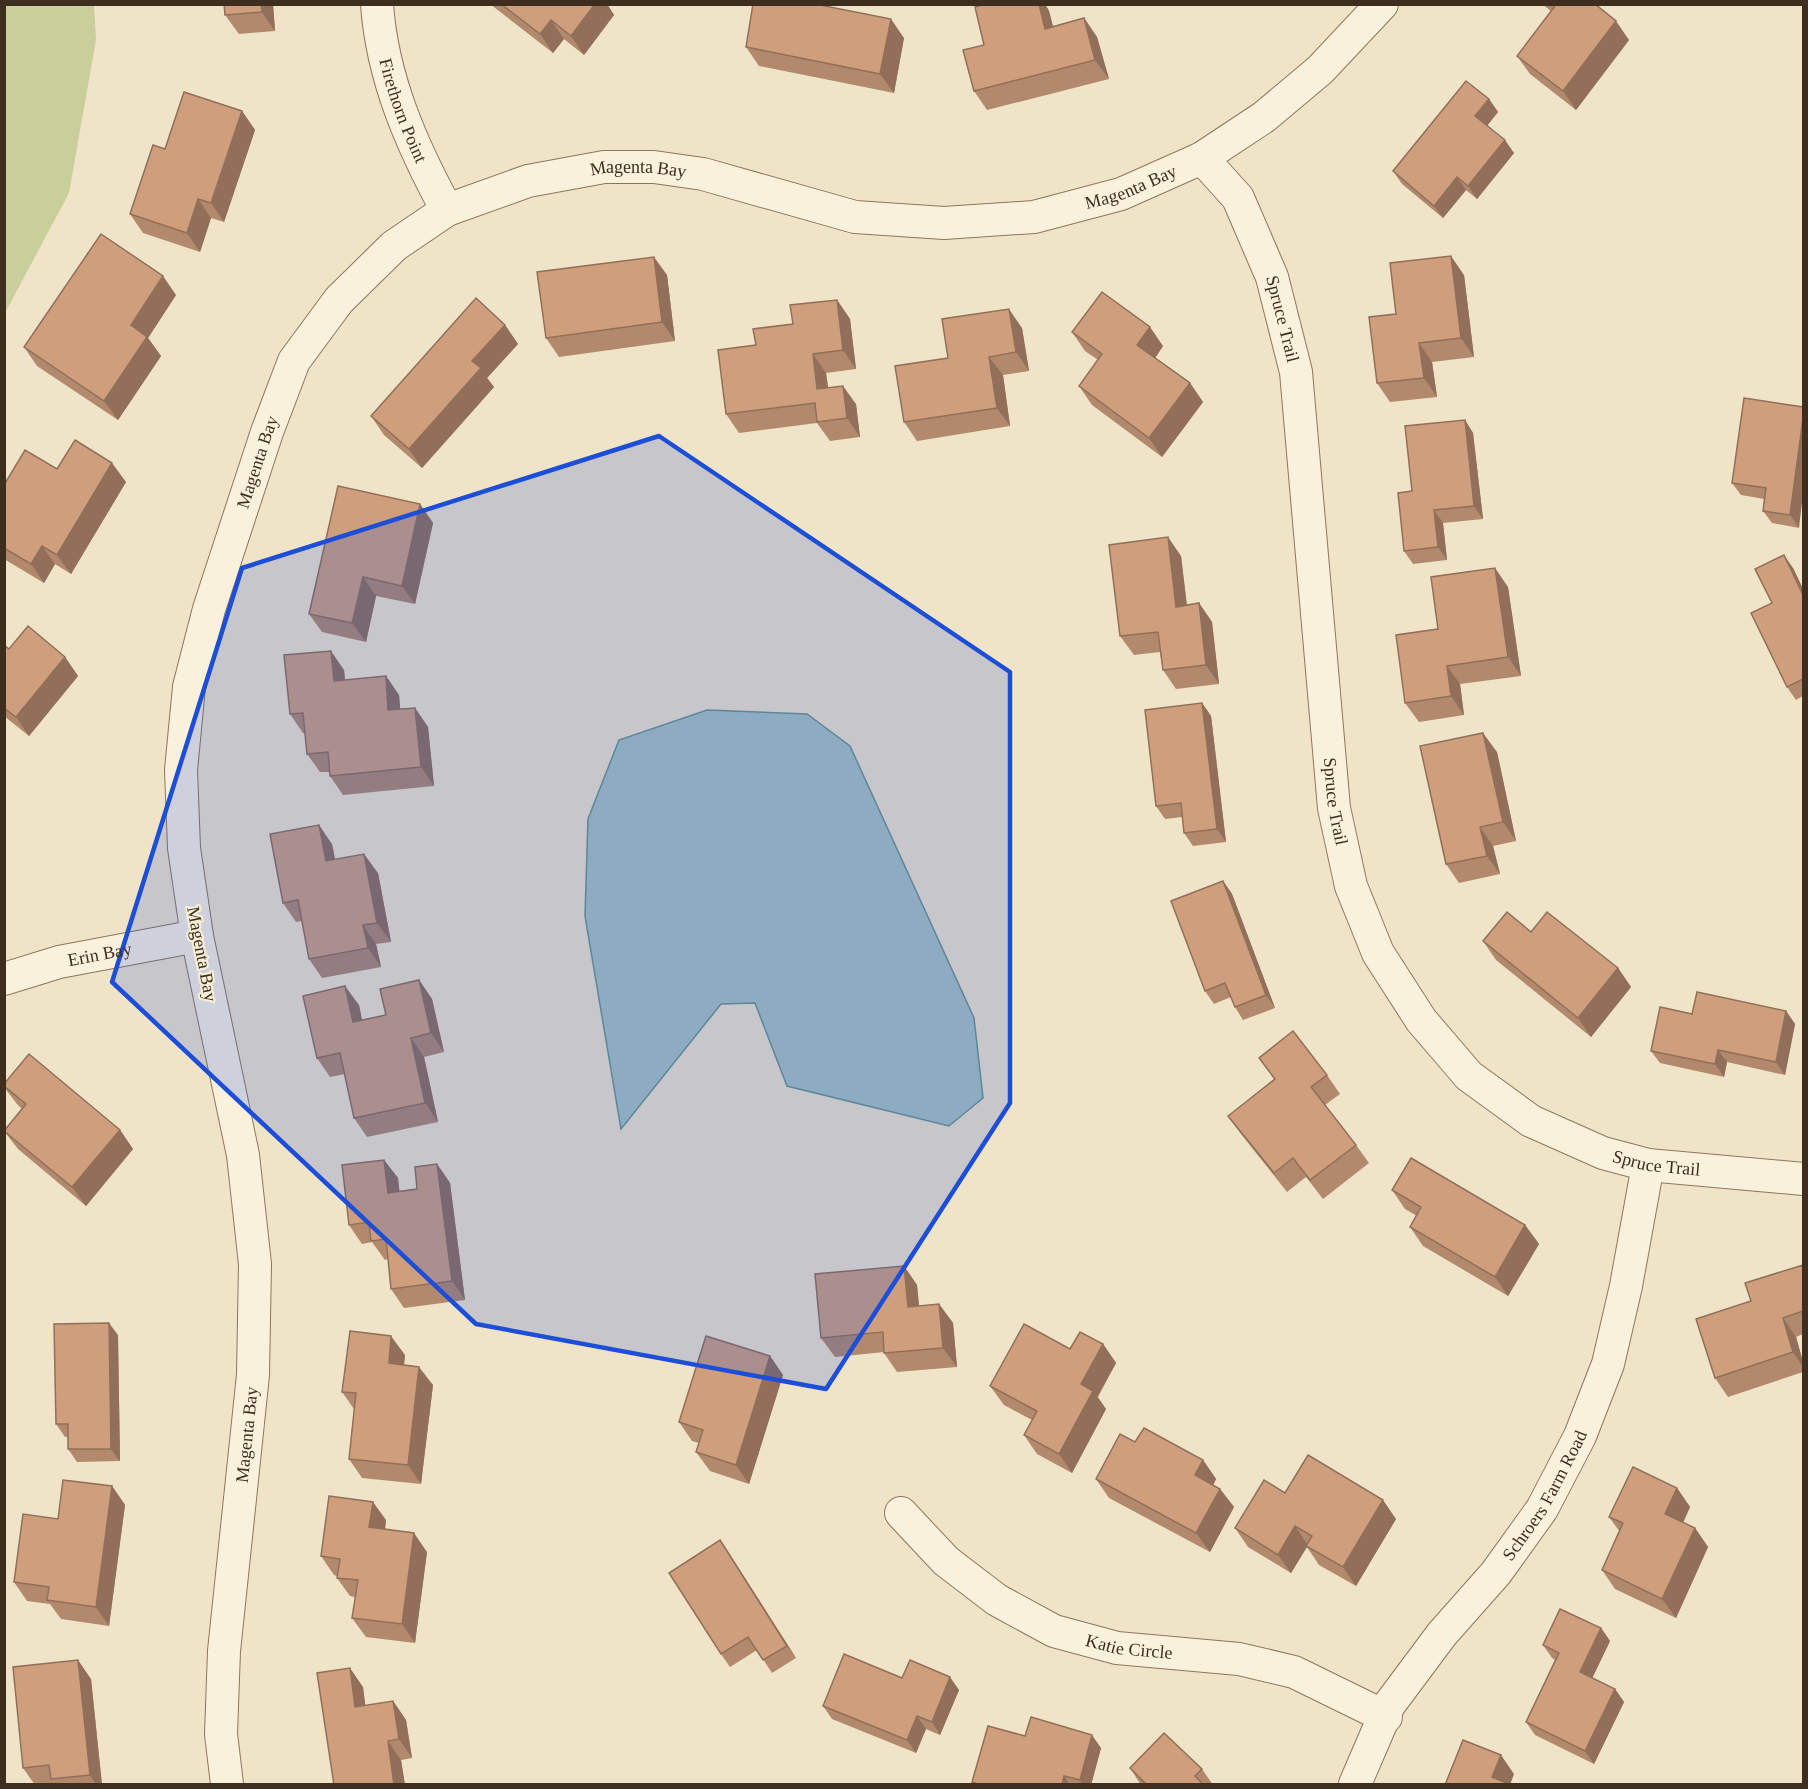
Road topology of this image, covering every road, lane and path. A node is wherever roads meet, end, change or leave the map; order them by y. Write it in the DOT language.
graph roads {
  1 [pos="377,4"];
  2 [pos="1382,4"];
  3 [pos="1202,158"];
  4 [pos="447,210"];
  5 [pos="197,936"];
  6 [pos="4,979"];
  7 [pos="1648,1165"];
  8 [pos="1803,1179"];
  9 [pos="902,1513"];
  10 [pos="1386,1717"];
  11 [pos="227,1785"];
  12 [pos="1355,1785"];
  1 -- 4 [label="street, Firethorn Point"];
  2 -- 3 [label="street, Magenta Bay"];
  3 -- 4 [label="street, Magenta Bay"];
  3 -- 7 [label="street, Spruce Trail"];
  4 -- 5 [label="street, Magenta Bay"];
  5 -- 6 [label="street, Erin Bay"];
  5 -- 11 [label="street, Magenta Bay"];
  7 -- 8 [label="street, Spruce Trail"];
  7 -- 10 [label="street, Schroers Farm Road"];
  9 -- 10 [label="street, Katie Circle"];
  10 -- 12 [label="street, Schroers Farm Road"];
}
